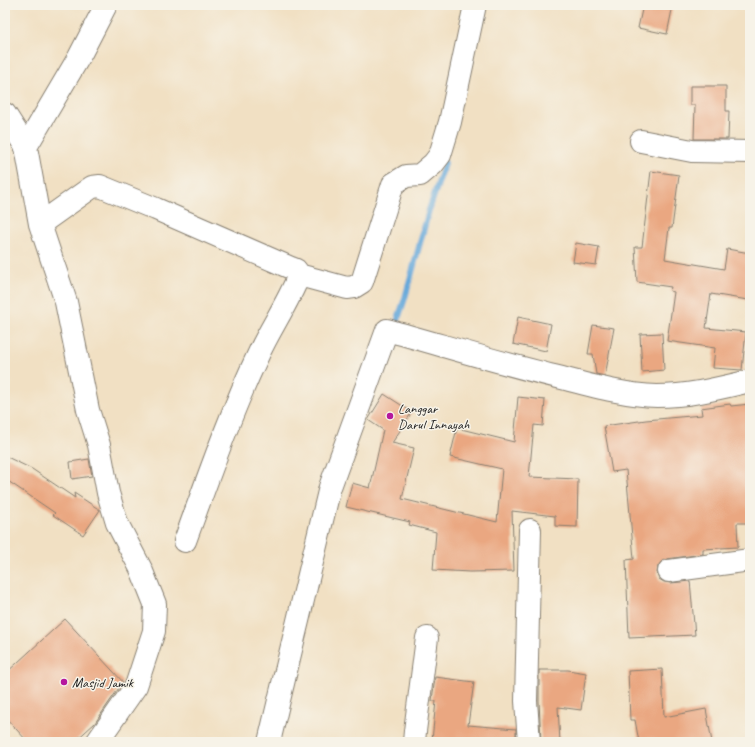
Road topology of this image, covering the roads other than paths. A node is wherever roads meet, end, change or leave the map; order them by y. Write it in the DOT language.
graph roads {
  1 [pos="106,5"];
  2 [pos="475,5"];
  3 [pos="5,114"];
  4 [pos="640,142"];
  5 [pos="26,147"];
  6 [pos="750,152"];
  7 [pos="40,224"];
  8 [pos="299,275"];
  9 [pos="750,381"];
  10 [pos="530,530"];
  11 [pos="185,541"];
  12 [pos="750,560"];
  13 [pos="669,571"];
  14 [pos="427,638"];
  15 [pos="97,742"];
  16 [pos="269,742"];
  17 [pos="414,742"];
  18 [pos="529,742"];
  1 -- 5 [label="street"];
  2 -- 8 [label="street"];
  3 -- 5 [label="street"];
  4 -- 6 [label="street"];
  5 -- 7 [label="street"];
  7 -- 8 [label="street"];
  7 -- 15 [label="street"];
  8 -- 11 [label="street"];
  9 -- 16 [label="street"];
  10 -- 18 [label="street"];
  12 -- 13 [label="street"];
  14 -- 17 [label="street"];
}
